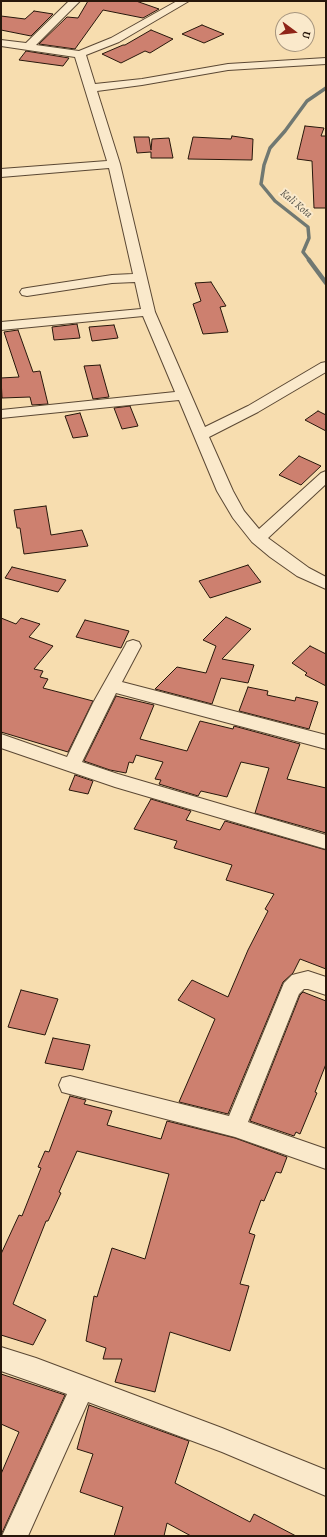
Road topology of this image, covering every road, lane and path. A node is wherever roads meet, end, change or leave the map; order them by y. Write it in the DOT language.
graph roads {
  1 [pos="75,1"];
  2 [pos="184,1"];
  3 [pos="1,42"];
  4 [pos="28,47"];
  5 [pos="80,54"];
  6 [pos="326,61"];
  7 [pos="91,88"];
  8 [pos="114,164"];
  9 [pos="1,173"];
  10 [pos="139,278"];
  11 [pos="27,292"];
  12 [pos="148,312"];
  13 [pos="1,326"];
  14 [pos="326,366"];
  15 [pos="183,395"];
  16 [pos="1,414"];
  17 [pos="201,435"];
  18 [pos="326,476"];
  19 [pos="258,538"];
  20 [pos="326,584"];
  21 [pos="133,646"];
  22 [pos="112,686"];
  23 [pos="1,741"];
  24 [pos="326,742"];
  25 [pos="71,766"];
  26 [pos="326,842"];
  27 [pos="326,986"];
  28 [pos="70,1085"];
  29 [pos="235,1127"];
  30 [pos="326,1159"];
  31 [pos="1,1360"];
  32 [pos="82,1388"];
  33 [pos="326,1483"];
  34 [pos="15,1536"];
  1 -- 4 [label="street"];
  2 -- 5 [label="street"];
  3 -- 4 [label="street"];
  4 -- 5 [label="street"];
  5 -- 7 [label="street"];
  6 -- 7 [label="street"];
  7 -- 8 [label="street"];
  8 -- 9 [label="street"];
  8 -- 10 [label="street"];
  10 -- 11 [label="street"];
  10 -- 12 [label="street"];
  12 -- 13 [label="street"];
  12 -- 15 [label="street"];
  14 -- 17 [label="street"];
  15 -- 16 [label="street"];
  15 -- 17 [label="street"];
  17 -- 19 [label="street"];
  18 -- 19 [label="street"];
  19 -- 20 [label="street"];
  21 -- 22 [label="street"];
  22 -- 24 [label="street"];
  22 -- 25 [label="street"];
  23 -- 25 [label="street"];
  25 -- 26 [label="street"];
  27 -- 29 [label="street"];
  28 -- 29 [label="street"];
  29 -- 30 [label="street"];
  31 -- 32 [label="street"];
  32 -- 33 [label="street"];
  32 -- 34 [label="street"];
}
